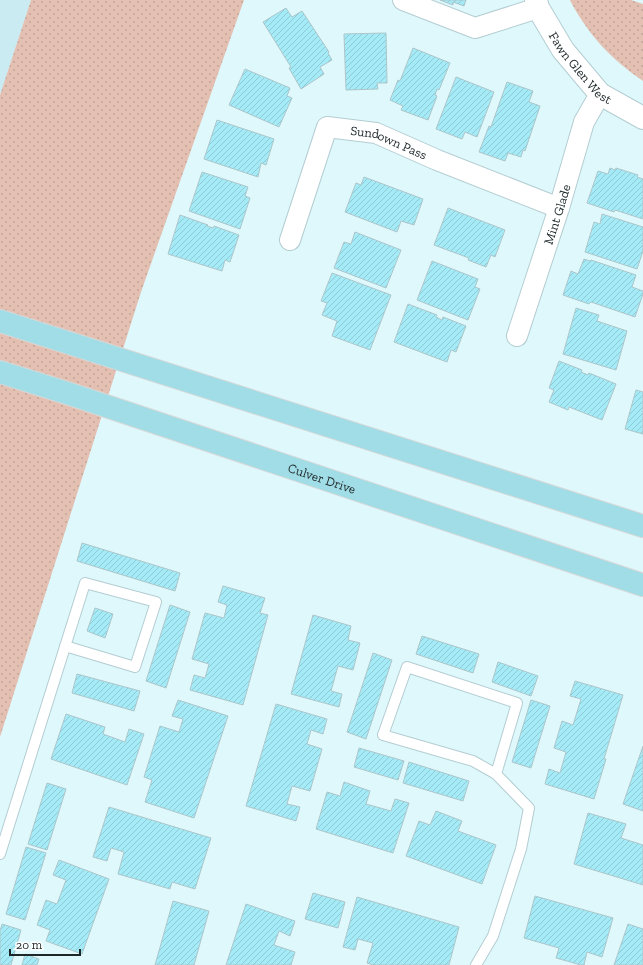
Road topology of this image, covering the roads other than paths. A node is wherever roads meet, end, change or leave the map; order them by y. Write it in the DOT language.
graph roads {
  1 [pos="402,0"];
  2 [pos="537,4"];
  3 [pos="600,94"];
  4 [pos="643,118"];
  5 [pos="559,208"];
  6 [pos="290,240"];
  7 [pos="0,321"];
  8 [pos="517,336"];
  9 [pos="0,372"];
  10 [pos="643,526"];
  11 [pos="643,585"];
  12 [pos="65,646"];
  13 [pos="496,774"];
  14 [pos="0,854"];
  15 [pos="476,965"];
  1 -- 2 [label="street"];
  2 -- 3 [label="street, Fawn Glen West"];
  3 -- 4 [label="street, Fawn Glen West"];
  3 -- 5 [label="street, Mint Glade"];
  5 -- 6 [label="street, Sundown Pass"];
  5 -- 8 [label="street, Mint Glade"];
  7 -- 10 [label="main road"];
  9 -- 11 [label="main road, Culver Drive"];
  12 -- 12 [label="lane"];
  12 -- 14 [label="lane"];
  13 -- 13 [label="lane"];
  13 -- 15 [label="lane"];
}
